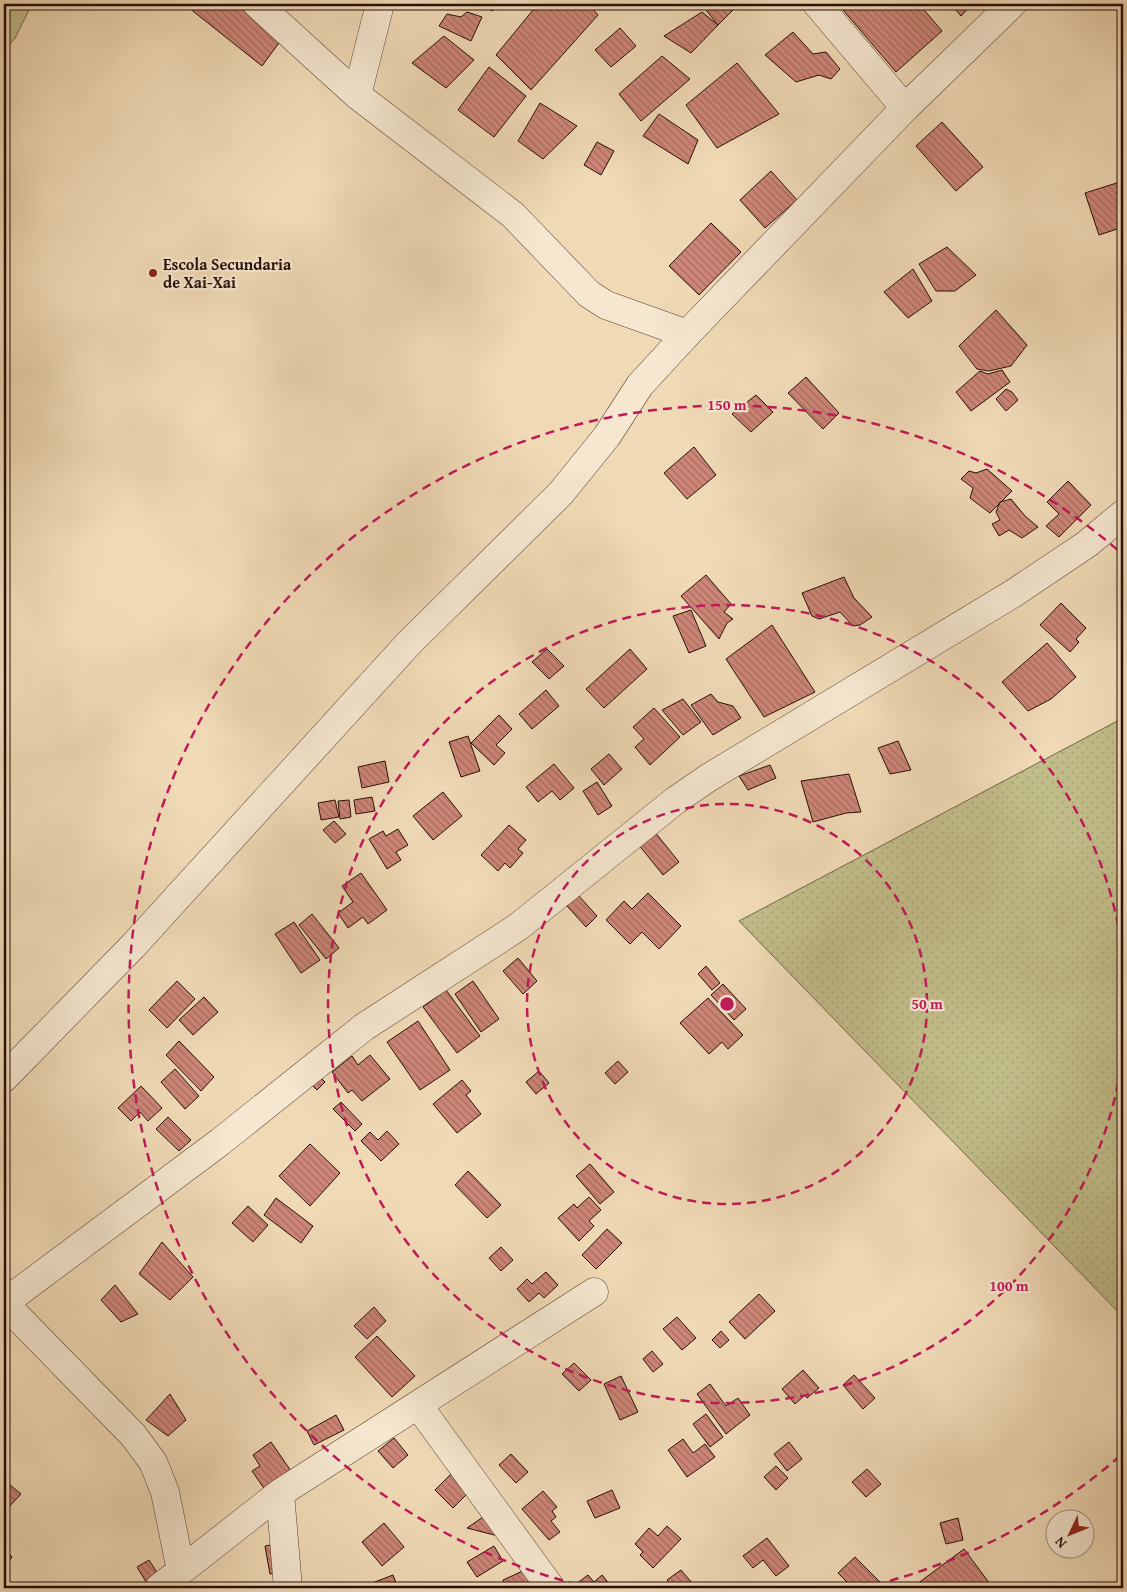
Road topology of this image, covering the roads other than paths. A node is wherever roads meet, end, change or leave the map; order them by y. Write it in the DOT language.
graph roads {
  1 [pos="257,4"];
  2 [pos="380,4"];
  3 [pos="817,4"];
  4 [pos="1012,4"];
  5 [pos="356,95"];
  6 [pos="905,108"];
  7 [pos="687,334"];
  8 [pos="1123,514"];
  9 [pos="4,1078"];
  10 [pos="594,1292"];
  11 [pos="4,1303"];
  12 [pos="418,1405"];
  13 [pos="280,1493"];
  14 [pos="181,1571"];
  15 [pos="159,1588"];
  16 [pos="288,1588"];
  17 [pos="551,1588"];
  1 -- 5 [label="street"];
  2 -- 5 [label="street"];
  3 -- 6 [label="street"];
  4 -- 6 [label="street"];
  5 -- 7 [label="street"];
  6 -- 7 [label="street"];
  7 -- 9 [label="street"];
  8 -- 11 [label="street"];
  10 -- 12 [label="street"];
  11 -- 14 [label="street"];
  12 -- 13 [label="street"];
  12 -- 17 [label="street"];
  13 -- 14 [label="street"];
  13 -- 16 [label="street"];
  14 -- 15 [label="street"];
}
